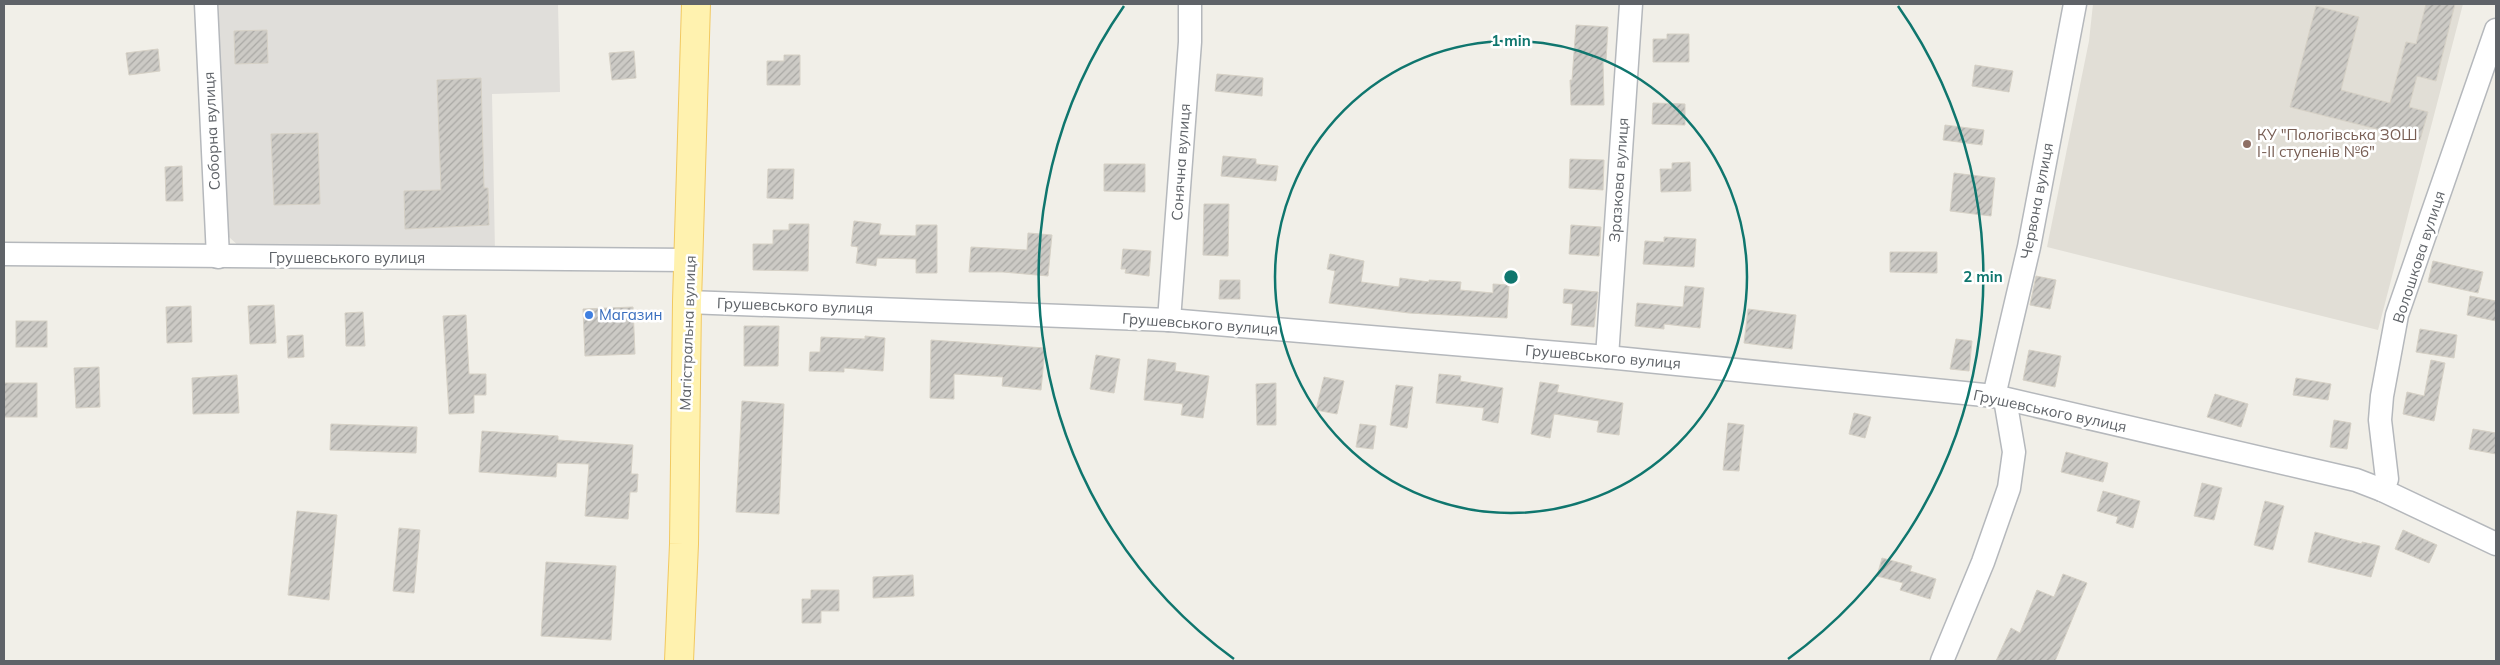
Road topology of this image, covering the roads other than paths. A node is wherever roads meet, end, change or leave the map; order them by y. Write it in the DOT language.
graph roads {
  1 [pos="206,4"];
  2 [pos="696,4"];
  3 [pos="1190,4"];
  4 [pos="1631,4"];
  5 [pos="2075,4"];
  6 [pos="2496,30"];
  7 [pos="4,254"];
  8 [pos="218,257"];
  9 [pos="690,260"];
  10 [pos="687,302"];
  11 [pos="1169,320"];
  12 [pos="1607,357"];
  13 [pos="1999,398"];
  14 [pos="2382,490"];
  15 [pos="2496,544"];
  16 [pos="679,661"];
  17 [pos="1942,661"];
  1 -- 8 [label="street, Соборна вулиця"];
  2 -- 9 [label="main road, Магістральна вулиця"];
  3 -- 11 [label="street, Сонячна вулиця"];
  4 -- 12 [label="street, Зразкова вулиця"];
  5 -- 13 [label="street, Червона вулиця"];
  6 -- 14 [label="street, Волошкова вулиця"];
  7 -- 8 [label="street, Грушевського вулиця"];
  8 -- 9 [label="street, Грушевського вулиця"];
  9 -- 10 [label="main road, Магістральна вулиця"];
  10 -- 11 [label="street, Грушевського вулиця"];
  10 -- 16 [label="main road, Магістральна вулиця"];
  11 -- 12 [label="street, Грушевського вулиця"];
  12 -- 13 [label="street, Грушевського вулиця"];
  13 -- 14 [label="street, Грушевського вулиця"];
  13 -- 17 [label="street, Червона вулиця"];
  14 -- 15 [label="street, Грушевського вулиця"];
}
